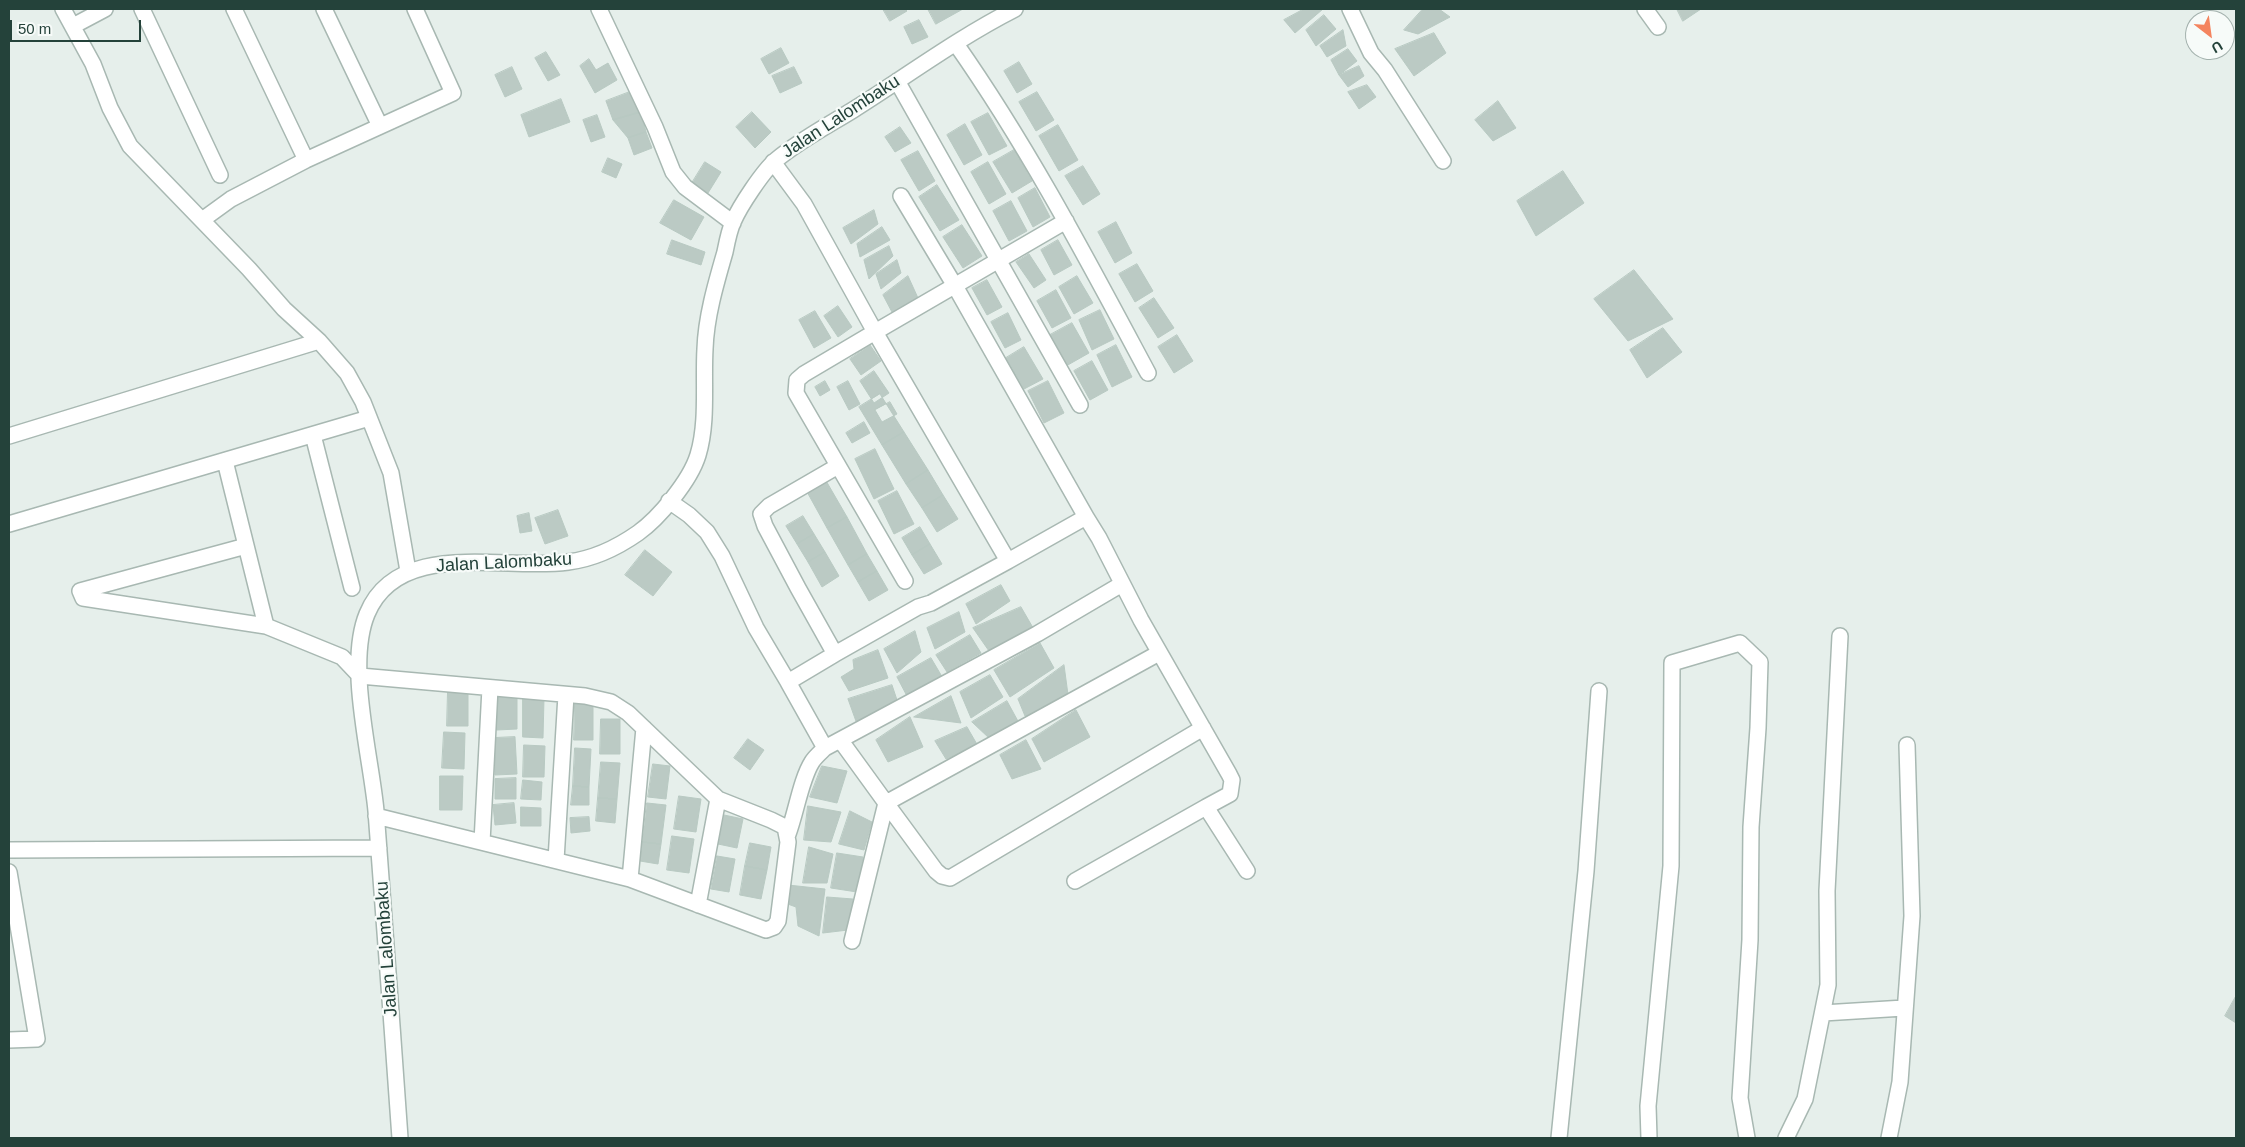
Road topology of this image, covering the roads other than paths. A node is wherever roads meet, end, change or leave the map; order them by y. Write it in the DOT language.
graph roads {
  1 [pos="63,9"];
  2 [pos="105,9"];
  3 [pos="142,9"];
  4 [pos="234,9"];
  5 [pos="324,9"];
  6 [pos="415,9"];
  7 [pos="599,9"];
  8 [pos="1015,9"];
  9 [pos="1350,9"];
  10 [pos="1645,9"];
  11 [pos="73,26"];
  12 [pos="1658,28"];
  13 [pos="956,44"];
  14 [pos="897,81"];
  15 [pos="380,126"];
  16 [pos="306,160"];
  17 [pos="1443,161"];
  18 [pos="773,162"];
  19 [pos="220,175"];
  20 [pos="901,196"];
  21 [pos="202,220"];
  22 [pos="1066,221"];
  23 [pos="733,223"];
  24 [pos="998,262"];
  25 [pos="955,286"];
  26 [pos="875,332"];
  27 [pos="319,341"];
  28 [pos="1148,373"];
  29 [pos="1080,406"];
  30 [pos="369,418"];
  31 [pos="312,435"];
  32 [pos="9,436"];
  33 [pos="225,461"];
  34 [pos="838,466"];
  35 [pos="669,501"];
  36 [pos="1086,516"];
  37 [pos="9,524"];
  38 [pos="246,546"];
  39 [pos="1008,561"];
  40 [pos="408,571"];
  41 [pos="905,581"];
  42 [pos="1122,584"];
  43 [pos="352,588"];
  44 [pos="266,626"];
  45 [pos="1840,636"];
  46 [pos="1159,653"];
  47 [pos="835,654"];
  48 [pos="360,676"];
  49 [pos="788,682"];
  50 [pos="490,688"];
  51 [pos="1599,691"];
  52 [pos="566,695"];
  53 [pos="644,728"];
  54 [pos="1203,728"];
  55 [pos="841,740"];
  56 [pos="1907,745"];
  57 [pos="826,748"];
  58 [pos="718,799"];
  59 [pos="886,803"];
  60 [pos="1206,807"];
  61 [pos="376,816"];
  62 [pos="788,834"];
  63 [pos="482,842"];
  64 [pos="379,848"];
  65 [pos="9,850"];
  66 [pos="556,860"];
  67 [pos="1247,871"];
  68 [pos="9,872"];
  69 [pos="630,879"];
  70 [pos="1076,881"];
  71 [pos="698,905"];
  72 [pos="852,941"];
  73 [pos="1904,1008"];
  74 [pos="1823,1013"];
  75 [pos="9,1040"];
  76 [pos="400,1138"];
  77 [pos="1559,1138"];
  78 [pos="1649,1138"];
  79 [pos="1747,1138"];
  80 [pos="1786,1138"];
  81 [pos="1890,1138"];
  1 -- 11 [label="street"];
  2 -- 11 [label="street"];
  3 -- 19 [label="street"];
  4 -- 16 [label="street"];
  5 -- 15 [label="street"];
  6 -- 15 [label="street"];
  7 -- 23 [label="street"];
  8 -- 13 [label="street, Jalan Lalombaku"];
  9 -- 17 [label="street"];
  10 -- 12 [label="street"];
  11 -- 21 [label="street"];
  13 -- 14 [label="street, Jalan Lalombaku"];
  13 -- 22 [label="street"];
  14 -- 18 [label="street, Jalan Lalombaku"];
  14 -- 24 [label="street"];
  15 -- 16 [label="street"];
  16 -- 21 [label="street"];
  18 -- 23 [label="street, Jalan Lalombaku"];
  18 -- 26 [label="street"];
  20 -- 25 [label="street"];
  21 -- 27 [label="street"];
  22 -- 24 [label="street"];
  22 -- 28 [label="street"];
  23 -- 35 [label="street, Jalan Lalombaku"];
  24 -- 25 [label="street"];
  24 -- 29 [label="street"];
  25 -- 26 [label="street"];
  25 -- 36 [label="street"];
  26 -- 34 [label="street"];
  26 -- 39 [label="street"];
  27 -- 30 [label="street"];
  27 -- 32 [label="street"];
  30 -- 31 [label="street"];
  30 -- 40 [label="street"];
  31 -- 33 [label="street"];
  31 -- 43 [label="street"];
  33 -- 37 [label="street"];
  33 -- 38 [label="street"];
  34 -- 41 [label="street"];
  34 -- 47 [label="street"];
  35 -- 40 [label="street, Jalan Lalombaku"];
  35 -- 49 [label="street"];
  36 -- 39 [label="street"];
  36 -- 42 [label="street"];
  38 -- 44 [label="street"];
  38 -- 44 [label="street"];
  39 -- 47 [label="street"];
  40 -- 48 [label="street, Jalan Lalombaku"];
  42 -- 46 [label="street"];
  42 -- 55 [label="street"];
  44 -- 48 [label="street"];
  45 -- 74 [label="street"];
  46 -- 54 [label="street"];
  46 -- 59 [label="street"];
  47 -- 49 [label="street"];
  48 -- 50 [label="street"];
  48 -- 61 [label="street, Jalan Lalombaku"];
  49 -- 57 [label="street"];
  50 -- 52 [label="street"];
  50 -- 63 [label="street"];
  51 -- 77 [label="street"];
  52 -- 53 [label="street"];
  52 -- 66 [label="street"];
  53 -- 58 [label="street"];
  53 -- 69 [label="street"];
  54 -- 59 [label="street"];
  54 -- 60 [label="street"];
  55 -- 57 [label="street"];
  55 -- 59 [label="street"];
  56 -- 73 [label="street"];
  57 -- 62 [label="street"];
  58 -- 62 [label="street"];
  58 -- 71 [label="street"];
  59 -- 72 [label="street"];
  60 -- 67 [label="street"];
  60 -- 70 [label="street"];
  61 -- 63 [label="street"];
  61 -- 64 [label="street, Jalan Lalombaku"];
  62 -- 71 [label="street"];
  63 -- 66 [label="street"];
  64 -- 65 [label="street"];
  64 -- 76 [label="street, Jalan Lalombaku"];
  66 -- 69 [label="street"];
  68 -- 75 [label="street"];
  69 -- 71 [label="street"];
  73 -- 74 [label="street"];
  73 -- 81 [label="street"];
  74 -- 80 [label="street"];
  78 -- 79 [label="street"];
}
